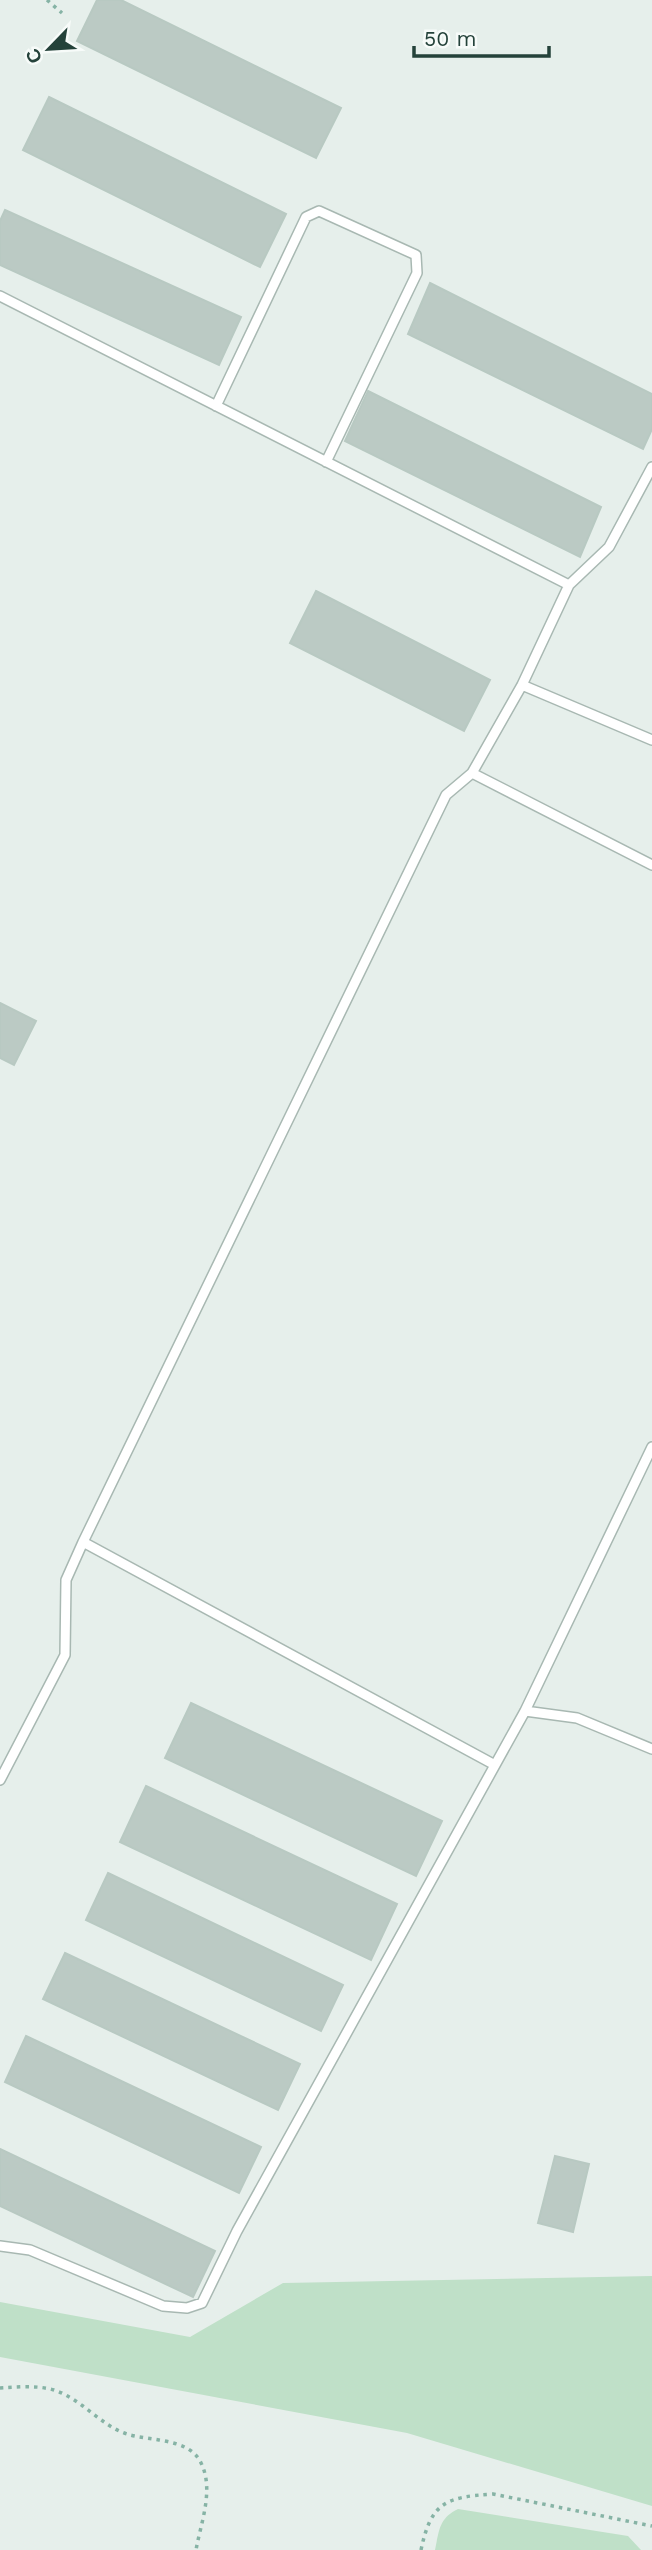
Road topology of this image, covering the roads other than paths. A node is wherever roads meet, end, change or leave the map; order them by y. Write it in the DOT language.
graph roads {
  1 [pos="0,296"];
  2 [pos="216,406"];
  3 [pos="326,461"];
  4 [pos="652,467"];
  5 [pos="569,585"];
  6 [pos="522,685"];
  7 [pos="652,740"];
  8 [pos="472,773"];
  9 [pos="652,865"];
  10 [pos="652,1447"];
  11 [pos="83,1542"];
  12 [pos="525,1711"];
  13 [pos="652,1749"];
  14 [pos="495,1765"];
  15 [pos="0,1780"];
  16 [pos="0,2246"];
  1 -- 2 [label="lane"];
  2 -- 3 [label="lane"];
  2 -- 3 [label="lane"];
  3 -- 5 [label="lane"];
  4 -- 5 [label="lane"];
  5 -- 6 [label="lane"];
  6 -- 7 [label="lane"];
  6 -- 8 [label="lane"];
  8 -- 9 [label="lane"];
  8 -- 11 [label="lane"];
  10 -- 12 [label="lane"];
  11 -- 14 [label="lane"];
  11 -- 15 [label="lane"];
  12 -- 13 [label="lane"];
  12 -- 14 [label="lane"];
  14 -- 16 [label="lane"];
}
